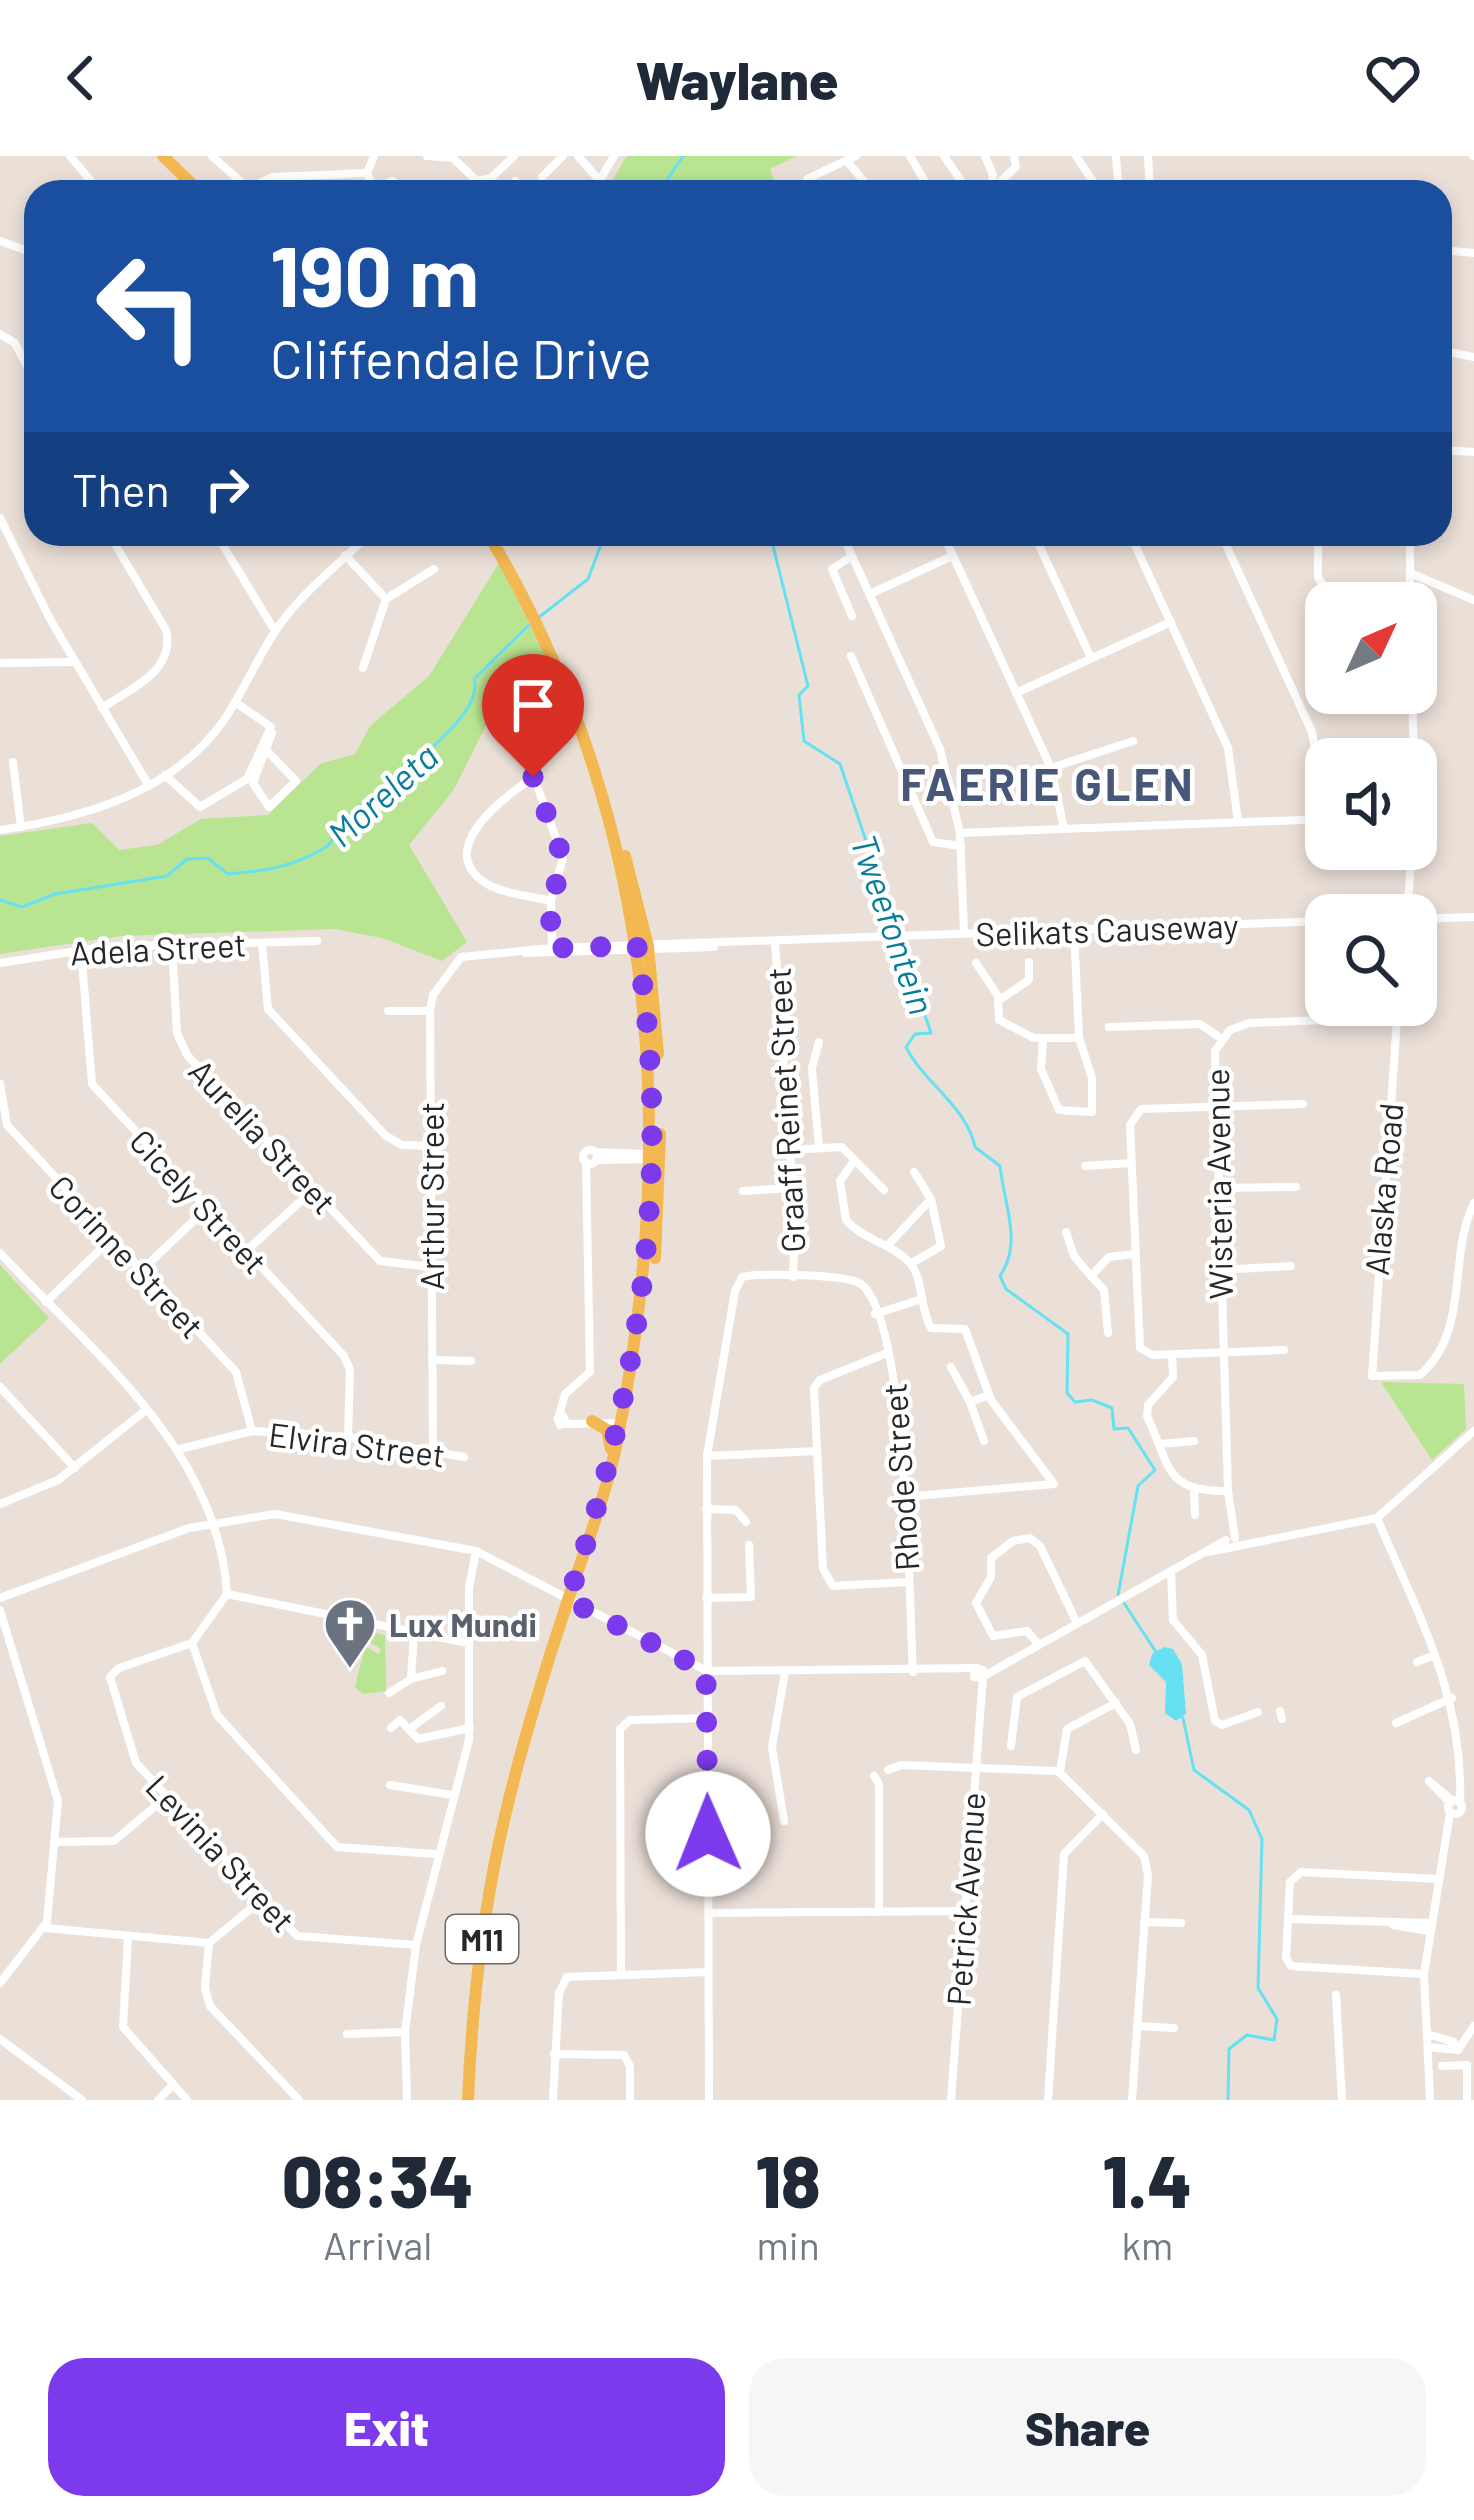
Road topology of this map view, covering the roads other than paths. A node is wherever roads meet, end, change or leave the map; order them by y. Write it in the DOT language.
graph roads {
  1 [pos="70,156"];
  2 [pos="163,156"];
  3 [pos="212,156"];
  4 [pos="374,156"];
  5 [pos="427,156"];
  6 [pos="514,156"];
  7 [pos="563,156"];
  8 [pos="578,156"];
  9 [pos="457,158"];
  10 [pos="852,158"];
  11 [pos="367,173"];
  12 [pos="542,177"];
  13 [pos="90,180"];
  14 [pos="188,180"];
  15 [pos="239,180"];
  16 [pos="267,180"];
  17 [pos="370,180"];
  18 [pos="481,180"];
  19 [pos="483,180"];
  20 [pos="599,180"];
  21 [pos="807,180"];
  22 [pos="0,334"];
  23 [pos="24,361"];
  24 [pos="0,518"];
  25 [pos="116,546"];
  26 [pos="223,546"];
  27 [pos="356,546"];
  28 [pos="495,546"];
  29 [pos="503,546"];
  30 [pos="847,546"];
  31 [pos="948,546"];
  32 [pos="1039,546"];
  33 [pos="1136,546"];
  34 [pos="1227,546"];
  35 [pos="1318,546"];
  36 [pos="1410,546"];
  37 [pos="345,556"];
  38 [pos="852,556"];
  39 [pos="952,556"];
  40 [pos="434,569"];
  41 [pos="1410,572"];
  42 [pos="1321,582"];
  43 [pos="1410,582"];
  44 [pos="870,594"];
  45 [pos="386,599"];
  46 [pos="528,600"];
  47 [pos="1474,600"];
  48 [pos="852,616"];
  49 [pos="1171,622"];
  50 [pos="275,631"];
  51 [pos="851,656"];
  52 [pos="1090,658"];
  53 [pos="75,662"];
  54 [pos="0,663"];
  55 [pos="363,668"];
  56 [pos="1016,693"];
  57 [pos="235,702"];
  58 [pos="102,708"];
  59 [pos="271,728"];
  60 [pos="1313,738"];
  61 [pos="1133,741"];
  62 [pos="524,748"];
  63 [pos="267,751"];
  64 [pos="13,762"];
  65 [pos="1051,768"];
  66 [pos="165,775"];
  67 [pos="533,777"];
  68 [pos="149,786"];
  69 [pos="1305,819"];
  70 [pos="1238,821"];
  71 [pos="21,826"];
  72 [pos="1064,829"];
  73 [pos="0,830"];
  74 [pos="960,832"];
  75 [pos="962,846"];
  76 [pos="551,901"];
  77 [pos="1474,916"];
  78 [pos="1437,918"];
  79 [pos="1305,922"];
  80 [pos="1074,929"];
  81 [pos="964,934"];
  82 [pos="317,941"];
  83 [pos="775,942"];
  84 [pos="262,943"];
  85 [pos="172,945"];
  86 [pos="82,949"];
  87 [pos="643,950"];
  88 [pos="552,952"];
  89 [pos="1029,962"];
  90 [pos="0,963"];
  91 [pos="976,963"];
  92 [pos="1000,999"];
  93 [pos="388,1011"];
  94 [pos="430,1011"];
  95 [pos="1305,1021"];
  96 [pos="1396,1026"];
  97 [pos="1109,1027"];
  98 [pos="1078,1038"];
  99 [pos="1043,1039"];
  100 [pos="1222,1040"];
  101 [pos="819,1042"];
  102 [pos="0,1084"];
  103 [pos="1303,1104"];
  104 [pos="1214,1107"];
  105 [pos="431,1146"];
  106 [pos="819,1148"];
  107 [pos="789,1150"];
  108 [pos="656,1156"];
  109 [pos="854,1162"];
  110 [pos="1131,1163"];
  111 [pos="1085,1166"];
  112 [pos="914,1172"];
  113 [pos="1297,1187"];
  114 [pos="793,1188"];
  115 [pos="1217,1188"];
  116 [pos="313,1190"];
  117 [pos="884,1190"];
  118 [pos="743,1191"];
  119 [pos="931,1199"];
  120 [pos="1474,1203"];
  121 [pos="206,1209"];
  122 [pos="1066,1232"];
  123 [pos="111,1239"];
  124 [pos="889,1243"];
  125 [pos="246,1251"];
  126 [pos="0,1253"];
  127 [pos="1134,1254"];
  128 [pos="912,1263"];
  129 [pos="1291,1266"];
  130 [pos="432,1267"];
  131 [pos="142,1270"];
  132 [pos="1220,1270"];
  133 [pos="1091,1276"];
  134 [pos="793,1277"];
  135 [pos="920,1300"];
  136 [pos="46,1302"];
  137 [pos="875,1314"];
  138 [pos="1108,1333"];
  139 [pos="1284,1350"];
  140 [pos="1223,1352"];
  141 [pos="887,1353"];
  142 [pos="1172,1354"];
  143 [pos="432,1360"];
  144 [pos="471,1361"];
  145 [pos="951,1367"];
  146 [pos="0,1387"];
  147 [pos="988,1395"];
  148 [pos="970,1402"];
  149 [pos="146,1411"];
  150 [pos="592,1421"];
  151 [pos="622,1422"];
  152 [pos="252,1431"];
  153 [pos="1474,1431"];
  154 [pos="348,1437"];
  155 [pos="984,1441"];
  156 [pos="1194,1442"];
  157 [pos="1160,1444"];
  158 [pos="180,1449"];
  159 [pos="817,1451"];
  160 [pos="433,1452"];
  161 [pos="707,1456"];
  162 [pos="464,1457"];
  163 [pos="612,1462"];
  164 [pos="75,1468"];
  165 [pos="1228,1491"];
  166 [pos="1195,1492"];
  167 [pos="903,1497"];
  168 [pos="0,1504"];
  169 [pos="706,1509"];
  170 [pos="1195,1515"];
  171 [pos="1376,1518"];
  172 [pos="210,1522"];
  173 [pos="746,1522"];
  174 [pos="1231,1542"];
  175 [pos="749,1545"];
  176 [pos="476,1551"];
  177 [pos="1171,1573"];
  178 [pos="908,1582"];
  179 [pos="226,1594"];
  180 [pos="0,1598"];
  181 [pos="706,1598"];
  182 [pos="568,1600"];
  183 [pos="0,1610"];
  184 [pos="1077,1623"];
  185 [pos="414,1633"];
  186 [pos="192,1642"];
  187 [pos="468,1642"];
  188 [pos="1038,1644"];
  189 [pos="1436,1655"];
  190 [pos="1417,1662"];
  191 [pos="442,1671"];
  192 [pos="706,1671"];
  193 [pos="785,1672"];
  194 [pos="913,1672"];
  195 [pos="979,1674"];
  196 [pos="411,1679"];
  197 [pos="389,1694"];
  198 [pos="1452,1698"];
  199 [pos="1116,1703"];
  200 [pos="441,1706"];
  201 [pos="1258,1712"];
  202 [pos="706,1718"];
  203 [pos="1396,1723"];
  204 [pos="412,1727"];
  205 [pos="392,1728"];
  206 [pos="470,1728"];
  207 [pos="1011,1746"];
  208 [pos="1136,1750"];
  209 [pos="974,1768"];
  210 [pos="888,1769"];
  211 [pos="1060,1772"];
  212 [pos="874,1776"];
  213 [pos="390,1785"];
  214 [pos="452,1795"];
  215 [pos="165,1798"];
  216 [pos="1456,1807"];
  217 [pos="1103,1814"];
  218 [pos="1474,1817"];
  219 [pos="784,1821"];
  220 [pos="56,1842"];
  221 [pos="435,1854"];
  222 [pos="1439,1879"];
  223 [pos="260,1900"];
  224 [pos="963,1911"];
  225 [pos="709,1912"];
  226 [pos="879,1912"];
  227 [pos="1289,1919"];
  228 [pos="1144,1922"];
  229 [pos="1181,1923"];
  230 [pos="1430,1927"];
  231 [pos="45,1928"];
  232 [pos="128,1936"];
  233 [pos="209,1943"];
  234 [pos="416,1945"];
  235 [pos="621,1972"];
  236 [pos="708,1972"];
  237 [pos="1424,1974"];
  238 [pos="0,1983"];
  239 [pos="1336,1995"];
  240 [pos="1136,2026"];
  241 [pos="1474,2026"];
  242 [pos="1174,2028"];
  243 [pos="405,2032"];
  244 [pos="347,2034"];
  245 [pos="1427,2034"];
  246 [pos="0,2039"];
  247 [pos="1428,2047"];
  248 [pos="1458,2050"];
  249 [pos="554,2054"];
  250 [pos="1442,2066"];
  251 [pos="173,2085"];
  252 [pos="1470,2094"];
  253 [pos="82,2100"];
  254 [pos="158,2100"];
  255 [pos="187,2100"];
  256 [pos="299,2100"];
  257 [pos="407,2100"];
  258 [pos="468,2100"];
  259 [pos="553,2100"];
  260 [pos="630,2100"];
  261 [pos="709,2100"];
  262 [pos="951,2100"];
  263 [pos="1048,2100"];
  264 [pos="1132,2100"];
  265 [pos="1342,2100"];
  266 [pos="1430,2100"];
  1 -- 13 [label="street"];
  2 -- 14 [label="main road"];
  3 -- 15 [label="street"];
  4 -- 11 [label="street"];
  5 -- 9 [label="street"];
  6 -- 19 [label="street"];
  7 -- 12 [label="street"];
  8 -- 20 [label="street"];
  9 -- 18 [label="street"];
  10 -- 21 [label="street"];
  11 -- 16 [label="street"];
  11 -- 17 [label="street"];
  22 -- 23 [label="street"];
  24 -- 53 [label="street"];
  25 -- 58 [label="street"];
  26 -- 50 [label="street"];
  27 -- 37 [label="street"];
  28 -- 46 [label="main road, M11"];
  29 -- 46 [label="main road, M11"];
  30 -- 38 [label="street"];
  31 -- 39 [label="street"];
  32 -- 52 [label="street"];
  33 -- 49 [label="street"];
  34 -- 60 [label="street"];
  35 -- 42 [label="street"];
  36 -- 41 [label="street"];
  37 -- 45 [label="street"];
  37 -- 50 [label="street"];
  38 -- 44 [label="street"];
  38 -- 48 [label="street"];
  39 -- 44 [label="street"];
  39 -- 56 [label="street"];
  40 -- 45 [label="street"];
  41 -- 43 [label="street"];
  41 -- 47 [label="street"];
  44 -- 74 [label="street"];
  45 -- 55 [label="street"];
  46 -- 87 [label="main road, M11"];
  49 -- 52 [label="street"];
  49 -- 70 [label="street"];
  50 -- 57 [label="street"];
  51 -- 75 [label="street"];
  52 -- 56 [label="street"];
  53 -- 54 [label="street"];
  53 -- 58 [label="street"];
  56 -- 65 [label="street"];
  57 -- 59 [label="street"];
  57 -- 66 [label="street"];
  58 -- 68 [label="street"];
  59 -- 63 [label="street"];
  59 -- 66 [label="street"];
  61 -- 65 [label="street"];
  62 -- 67 [label="street"];
  63 -- 63 [label="street"];
  64 -- 71 [label="street"];
  65 -- 72 [label="street"];
  66 -- 68 [label="street"];
  67 -- 76 [label="street"];
  67 -- 76 [label="street"];
  68 -- 71 [label="street"];
  69 -- 70 [label="street"];
  70 -- 72 [label="street"];
  71 -- 73 [label="street"];
  72 -- 74 [label="street"];
  74 -- 75 [label="street"];
  75 -- 81 [label="street"];
  76 -- 88 [label="street"];
  77 -- 78 [label="street"];
  79 -- 80 [label="street, Selikats Causeway"];
  80 -- 81 [label="street, Selikats Causeway"];
  80 -- 98 [label="street"];
  81 -- 83 [label="street, Selikats Causeway"];
  82 -- 84 [label="street, Adela Street"];
  83 -- 87 [label="street, Selikats Causeway"];
  83 -- 107 [label="street, Graaff Reinet Street"];
  84 -- 85 [label="street, Adela Street"];
  84 -- 105 [label="street"];
  85 -- 86 [label="street, Adela Street"];
  85 -- 116 [label="street, Aurelia Street"];
  86 -- 90 [label="street, Adela Street"];
  86 -- 121 [label="street, Cicely Street"];
  87 -- 88 [label="street, Selikats Causeway"];
  87 -- 108 [label="main road, M11"];
  88 -- 94 [label="street, Selikats Causeway"];
  89 -- 92 [label="street"];
  91 -- 92 [label="street"];
  92 -- 99 [label="street"];
  93 -- 94 [label="street"];
  94 -- 105 [label="street, Arthur Street"];
  95 -- 100 [label="street, Wisteria Avenue"];
  96 -- 120 [label="street, Alaska Road"];
  97 -- 100 [label="street"];
  98 -- 99 [label="street"];
  98 -- 99 [label="street"];
  100 -- 104 [label="street, Wisteria Avenue"];
  101 -- 106 [label="street"];
  102 -- 123 [label="street, Corinne Street"];
  103 -- 104 [label="street"];
  104 -- 110 [label="street"];
  104 -- 115 [label="street, Wisteria Avenue"];
  105 -- 130 [label="street, Arthur Street"];
  106 -- 107 [label="street"];
  106 -- 109 [label="street"];
  107 -- 114 [label="street, Graaff Reinet Street"];
  108 -- 150 [label="street"];
  108 -- 151 [label="main road, M11"];
  109 -- 117 [label="street"];
  109 -- 124 [label="street"];
  110 -- 111 [label="street"];
  110 -- 127 [label="street"];
  112 -- 119 [label="street"];
  113 -- 115 [label="street"];
  114 -- 118 [label="street"];
  114 -- 134 [label="street, Graaff Reinet Street"];
  115 -- 132 [label="street, Wisteria Avenue"];
  116 -- 125 [label="street"];
  116 -- 130 [label="street, Aurelia Street"];
  119 -- 124 [label="street"];
  119 -- 128 [label="street"];
  121 -- 125 [label="street, Cicely Street"];
  121 -- 131 [label="street"];
  122 -- 133 [label="street"];
  123 -- 131 [label="street, Corinne Street"];
  123 -- 136 [label="street"];
  124 -- 128 [label="street"];
  125 -- 154 [label="street, Cicely Street"];
  126 -- 136 [label="street"];
  127 -- 133 [label="street"];
  127 -- 142 [label="street"];
  128 -- 135 [label="street"];
  129 -- 132 [label="street"];
  130 -- 143 [label="street, Arthur Street"];
  131 -- 152 [label="street, Corinne Street"];
  132 -- 140 [label="street, Wisteria Avenue"];
  133 -- 138 [label="street"];
  134 -- 137 [label="street"];
  134 -- 161 [label="street"];
  135 -- 137 [label="street"];
  135 -- 147 [label="street"];
  136 -- 149 [label="street"];
  137 -- 141 [label="street, Rhode Street"];
  139 -- 140 [label="street"];
  140 -- 142 [label="street"];
  140 -- 165 [label="street, Wisteria Avenue"];
  141 -- 159 [label="street"];
  141 -- 167 [label="street, Rhode Street"];
  142 -- 157 [label="street"];
  143 -- 144 [label="street"];
  143 -- 160 [label="street, Arthur Street"];
  145 -- 148 [label="street"];
  146 -- 164 [label="street"];
  147 -- 148 [label="street"];
  147 -- 167 [label="street"];
  148 -- 155 [label="street"];
  149 -- 158 [label="street"];
  149 -- 164 [label="street"];
  150 -- 151 [label="street"];
  150 -- 163 [label="main road"];
  151 -- 163 [label="main road, M11"];
  152 -- 154 [label="street, Elvira Street"];
  152 -- 158 [label="street, Elvira Street"];
  153 -- 171 [label="street"];
  154 -- 160 [label="street, Elvira Street"];
  156 -- 157 [label="street"];
  157 -- 166 [label="street"];
  158 -- 172 [label="street"];
  159 -- 161 [label="street"];
  159 -- 178 [label="street"];
  160 -- 162 [label="street, Elvira Street"];
  161 -- 169 [label="street"];
  163 -- 182 [label="main road, M11"];
  164 -- 168 [label="street"];
  165 -- 166 [label="street"];
  165 -- 174 [label="street, Wisteria Avenue"];
  166 -- 170 [label="street"];
  167 -- 178 [label="street, Rhode Street"];
  169 -- 173 [label="street"];
  169 -- 181 [label="street"];
  171 -- 174 [label="street"];
  171 -- 189 [label="street"];
  172 -- 176 [label="street"];
  172 -- 179 [label="street"];
  172 -- 180 [label="street"];
  174 -- 177 [label="street"];
  175 -- 181 [label="street"];
  176 -- 182 [label="street"];
  176 -- 187 [label="street"];
  177 -- 184 [label="street"];
  177 -- 201 [label="street"];
  178 -- 194 [label="street, Rhode Street"];
  179 -- 185 [label="street"];
  179 -- 186 [label="street"];
  181 -- 192 [label="street"];
  182 -- 192 [label="street"];
  182 -- 258 [label="main road, M11"];
  183 -- 220 [label="street"];
  184 -- 188 [label="street"];
  184 -- 188 [label="street"];
  185 -- 187 [label="street"];
  185 -- 196 [label="street"];
  186 -- 215 [label="street, Levinia Street"];
  186 -- 221 [label="street"];
  187 -- 206 [label="street"];
  188 -- 195 [label="street"];
  189 -- 190 [label="street"];
  189 -- 198 [label="street"];
  191 -- 196 [label="street"];
  192 -- 193 [label="street"];
  192 -- 202 [label="street"];
  193 -- 194 [label="street"];
  193 -- 219 [label="street"];
  194 -- 195 [label="street"];
  195 -- 209 [label="street, Petrick Avenue"];
  196 -- 197 [label="street"];
  198 -- 203 [label="street"];
  198 -- 216 [label="street"];
  199 -- 207 [label="street"];
  199 -- 208 [label="street"];
  199 -- 211 [label="street"];
  200 -- 204 [label="street"];
  202 -- 225 [label="street"];
  202 -- 235 [label="street"];
  204 -- 205 [label="street"];
  204 -- 206 [label="street"];
  206 -- 214 [label="street"];
  209 -- 210 [label="street"];
  209 -- 211 [label="street"];
  209 -- 224 [label="street, Petrick Avenue"];
  211 -- 217 [label="street"];
  212 -- 226 [label="street"];
  213 -- 214 [label="street"];
  214 -- 221 [label="street"];
  215 -- 220 [label="street"];
  215 -- 223 [label="street, Levinia Street"];
  216 -- 218 [label="street"];
  216 -- 222 [label="street"];
  217 -- 228 [label="street"];
  217 -- 263 [label="street"];
  220 -- 231 [label="street"];
  221 -- 234 [label="street"];
  222 -- 227 [label="street"];
  222 -- 230 [label="street"];
  223 -- 233 [label="street"];
  223 -- 234 [label="street, Levinia Street"];
  224 -- 226 [label="street"];
  224 -- 262 [label="street, Petrick Avenue"];
  225 -- 226 [label="street"];
  225 -- 236 [label="street"];
  227 -- 230 [label="street"];
  227 -- 237 [label="street"];
  228 -- 229 [label="street"];
  228 -- 240 [label="street"];
  230 -- 237 [label="street"];
  231 -- 232 [label="street"];
  231 -- 238 [label="street"];
  232 -- 233 [label="street"];
  232 -- 251 [label="street"];
  233 -- 256 [label="street"];
  234 -- 243 [label="street"];
  235 -- 236 [label="street"];
  235 -- 249 [label="street"];
  236 -- 261 [label="street"];
  237 -- 245 [label="street"];
  239 -- 265 [label="street"];
  240 -- 242 [label="street"];
  240 -- 264 [label="street"];
  241 -- 248 [label="street"];
  243 -- 244 [label="street"];
  243 -- 257 [label="street"];
  245 -- 247 [label="street"];
  245 -- 248 [label="street"];
  246 -- 253 [label="street"];
  247 -- 248 [label="street"];
  247 -- 266 [label="street"];
  249 -- 259 [label="street"];
  249 -- 260 [label="street"];
  250 -- 252 [label="street"];
  251 -- 254 [label="street"];
  251 -- 255 [label="street"];
}
